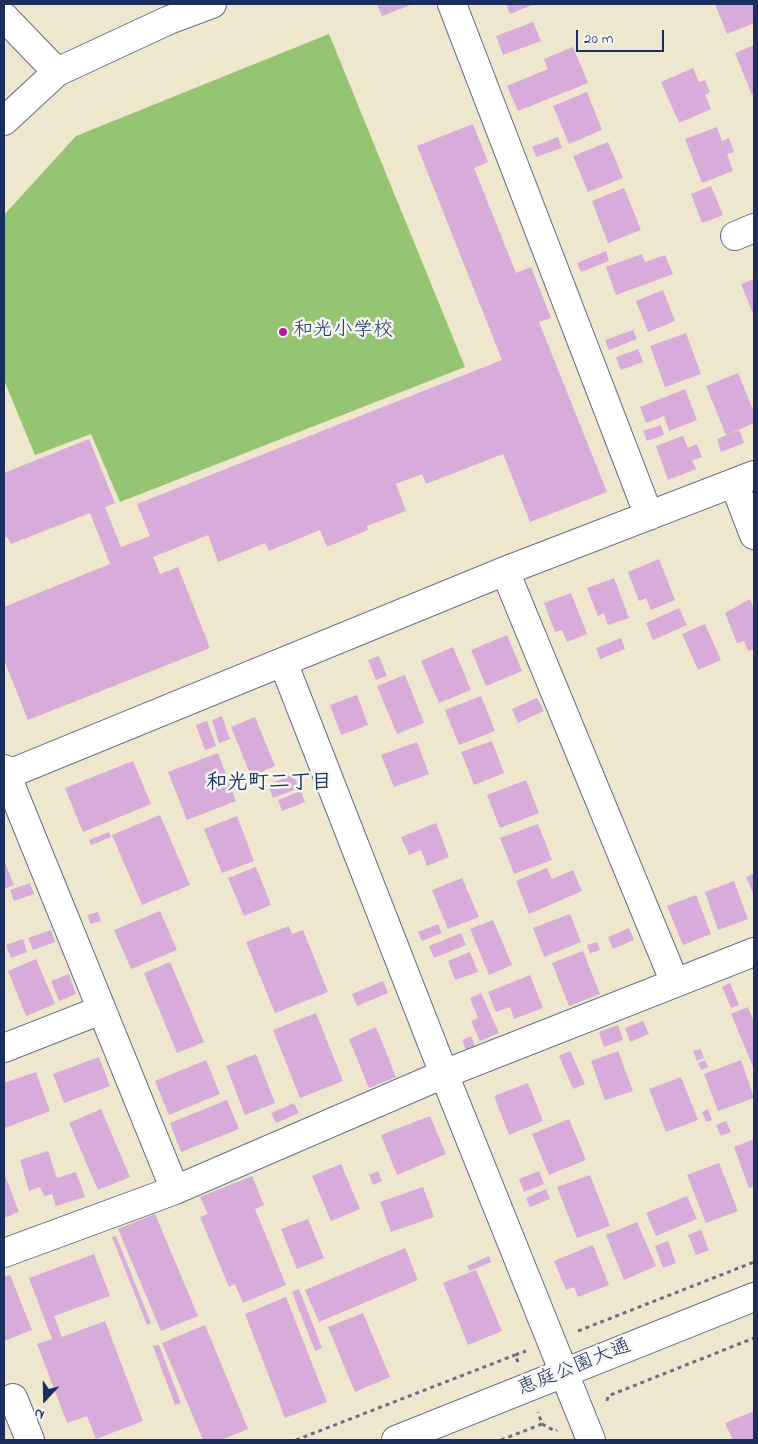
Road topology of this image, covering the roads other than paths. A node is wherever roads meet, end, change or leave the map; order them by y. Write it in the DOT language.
graph roads {
  1 [pos="212,4"];
  2 [pos="452,4"];
  3 [pos="4,17"];
  4 [pos="57,72"];
  5 [pos="4,121"];
  6 [pos="744,479"];
  7 [pos="649,516"];
  8 [pos="754,535"];
  9 [pos="505,571"];
  10 [pos="283,662"];
  11 [pos="5,773"];
  12 [pos="754,952"];
  13 [pos="675,983"];
  14 [pos="101,1010"];
  15 [pos="4,1048"];
  16 [pos="444,1074"];
  17 [pos="175,1190"];
  18 [pos="4,1254"];
  19 [pos="754,1297"];
  20 [pos="565,1374"];
  21 [pos="4,1402"];
  22 [pos="587,1430"];
  23 [pos="30,1440"];
  24 [pos="396,1440"];
  1 -- 4 [label="street"];
  2 -- 7 [label="street"];
  3 -- 4 [label="street"];
  4 -- 5 [label="street"];
  6 -- 7 [label="street"];
  6 -- 8 [label="street"];
  7 -- 9 [label="street"];
  9 -- 10 [label="street"];
  9 -- 13 [label="street"];
  10 -- 11 [label="street"];
  10 -- 16 [label="street"];
  11 -- 14 [label="street"];
  12 -- 13 [label="street"];
  13 -- 16 [label="street"];
  14 -- 15 [label="street"];
  14 -- 17 [label="street"];
  16 -- 17 [label="street"];
  16 -- 20 [label="street"];
  17 -- 18 [label="street"];
  19 -- 20 [label="street, 恵庭公園大通"];
  20 -- 22 [label="street"];
  20 -- 24 [label="street, 恵庭公園大通"];
  21 -- 23 [label="street"];
}
